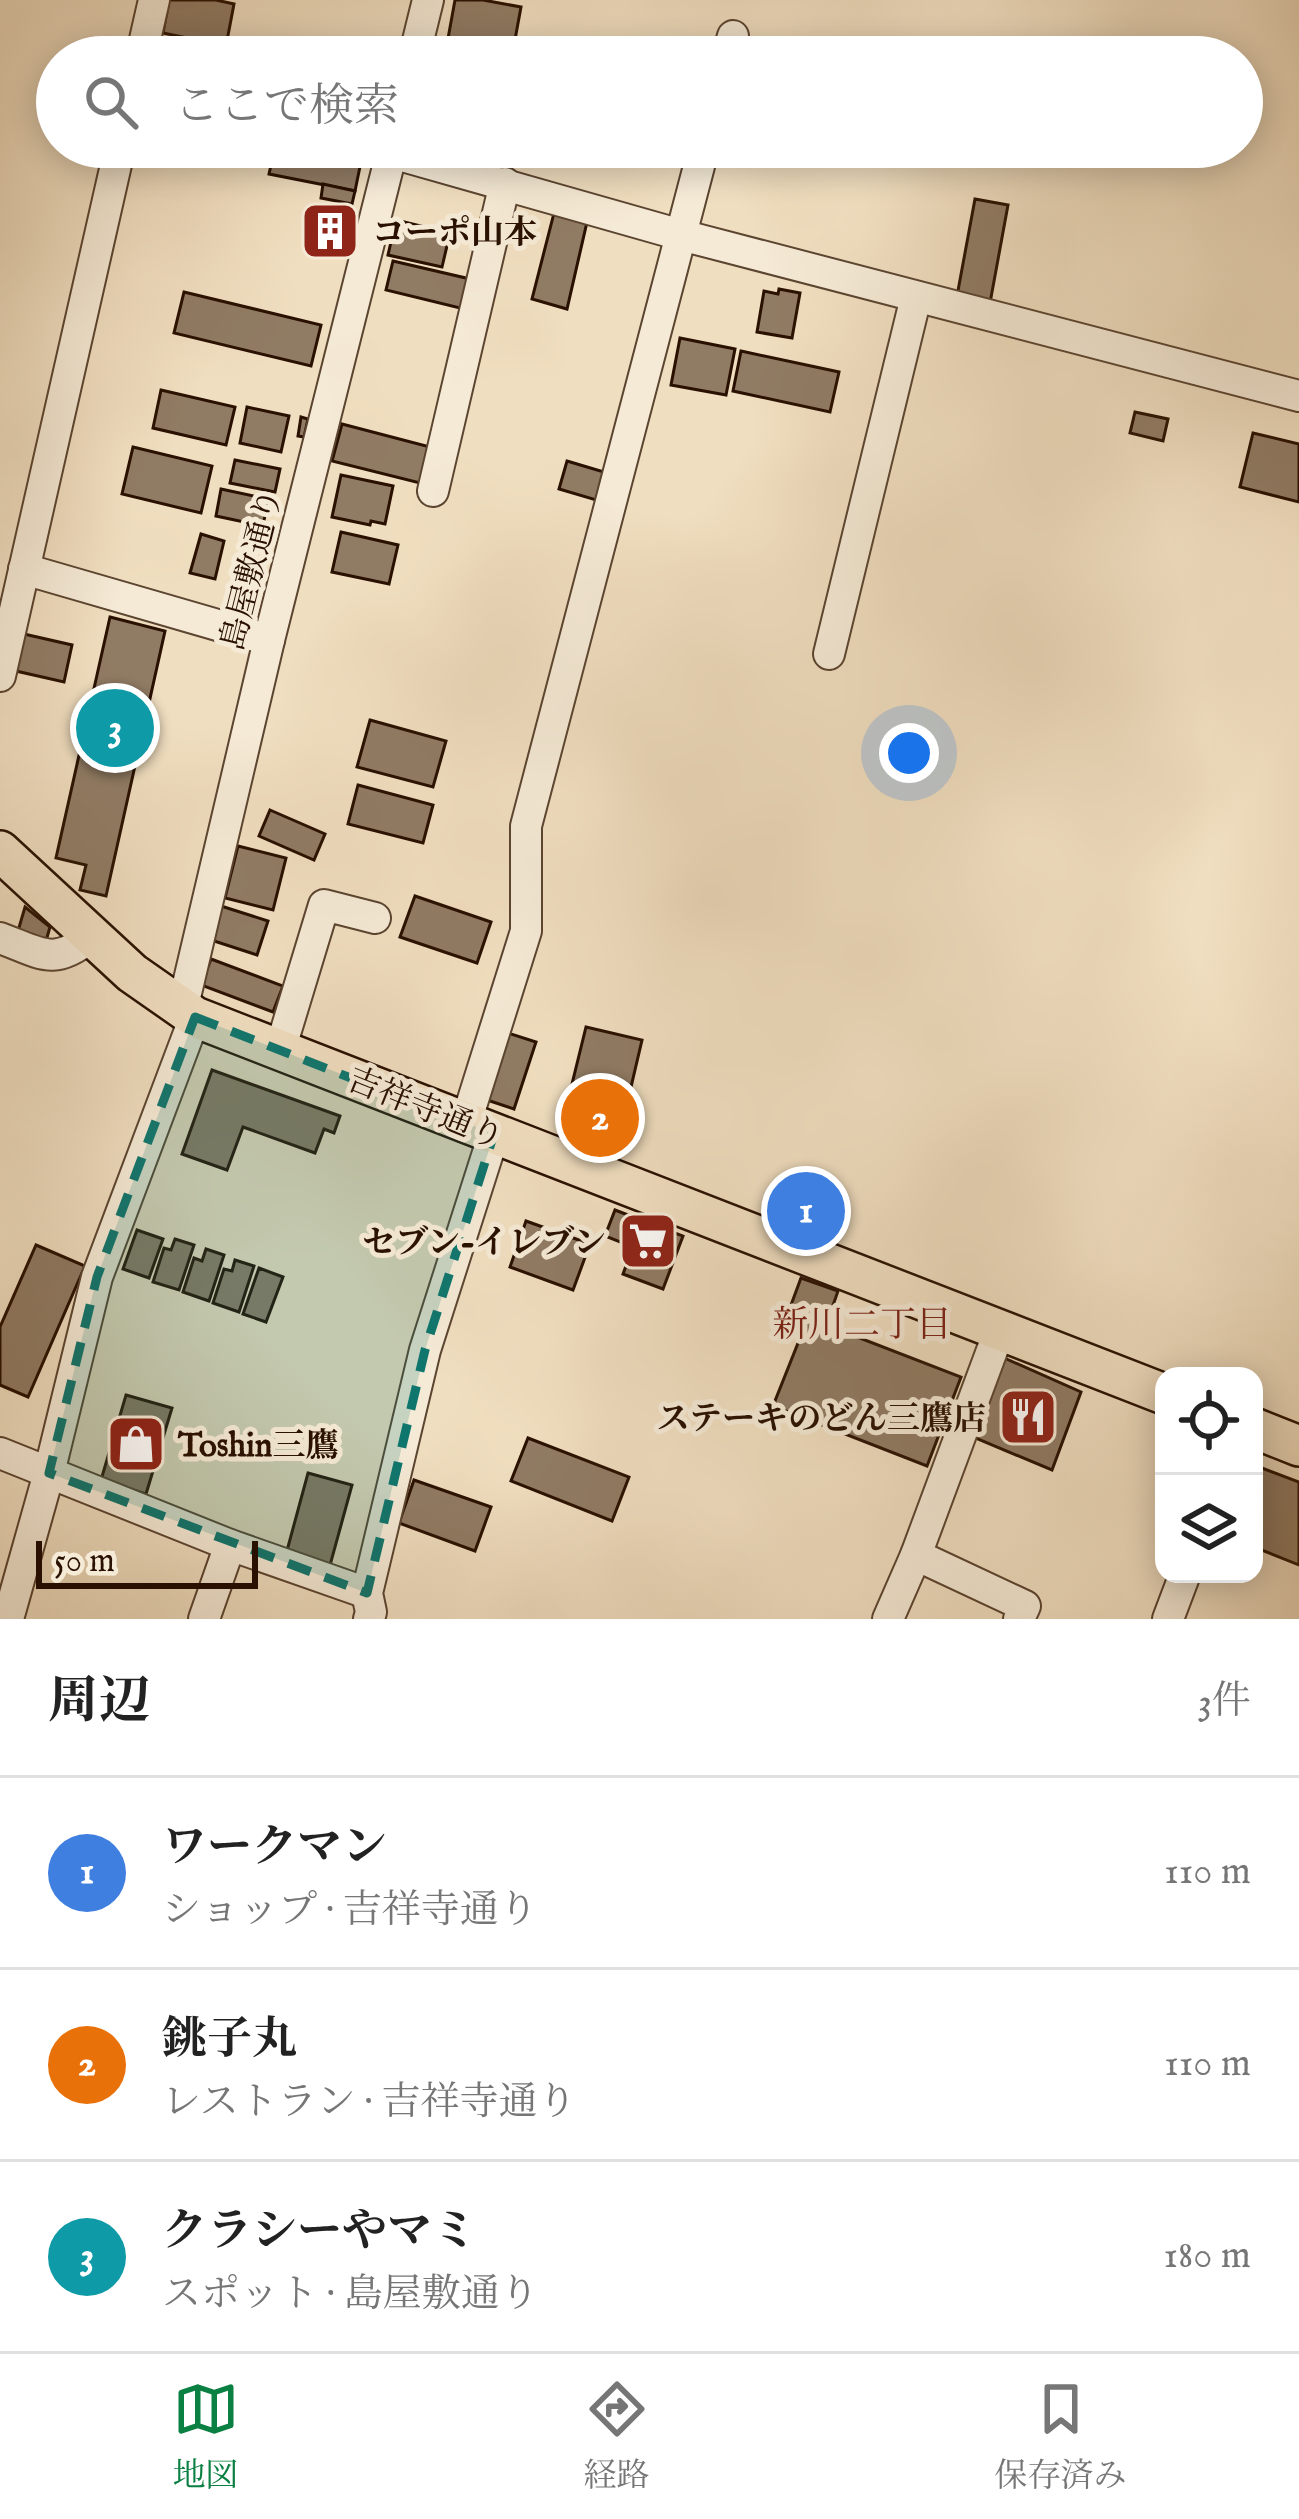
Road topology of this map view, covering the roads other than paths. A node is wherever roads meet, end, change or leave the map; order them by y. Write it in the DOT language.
graph roads {
  1 [pos="154,0"];
  2 [pos="428,0"];
  3 [pos="146,36"];
  4 [pos="419,36"];
  5 [pos="116,168"];
  6 [pos="388,168"];
  7 [pos="454,168"];
  8 [pos="699,168"];
  9 [pos="505,183"];
  10 [pos="681,235"];
  11 [pos="916,297"];
  12 [pos="1299,396"];
  13 [pos="433,491"];
  14 [pos="24,569"];
  15 [pos="269,640"];
  16 [pos="829,654"];
  17 [pos="0,676"];
  18 [pos="0,851"];
  19 [pos="374,918"];
  20 [pos="90,937"];
  21 [pos="0,938"];
  22 [pos="188,1014"];
  23 [pos="280,1050"];
  24 [pos="480,1128"];
  25 [pos="1000,1330"];
  26 [pos="1155,1390"];
  27 [pos="1263,1432"];
  28 [pos="1299,1446"];
  29 [pos="0,1453"];
  30 [pos="49,1473"];
  31 [pos="230,1545"];
  32 [pos="916,1555"];
  33 [pos="1182,1583"];
  34 [pos="374,1611"];
  35 [pos="8,1619"];
  36 [pos="204,1619"];
  37 [pos="888,1619"];
  38 [pos="1019,1619"];
  39 [pos="1168,1619"];
  1 -- 3 [label="street"];
  2 -- 4 [label="street"];
  5 -- 14 [label="street"];
  6 -- 15 [label="street, 島屋敷通り"];
  7 -- 9 [label="street"];
  8 -- 10 [label="street"];
  9 -- 10 [label="street"];
  9 -- 13 [label="street"];
  10 -- 11 [label="street"];
  10 -- 24 [label="street"];
  11 -- 12 [label="street"];
  11 -- 16 [label="street"];
  14 -- 15 [label="street"];
  14 -- 17 [label="street"];
  15 -- 22 [label="street, 島屋敷通り"];
  18 -- 20 [label="main road, 吉祥寺通り"];
  19 -- 23 [label="street"];
  20 -- 21 [label="street"];
  20 -- 22 [label="main road, 吉祥寺通り"];
  22 -- 23 [label="main road, 吉祥寺通り"];
  22 -- 30 [label="street, 島屋敷通り"];
  23 -- 24 [label="main road, 吉祥寺通り"];
  24 -- 25 [label="main road, 吉祥寺通り"];
  24 -- 34 [label="street"];
  25 -- 26 [label="main road, 吉祥寺通り"];
  25 -- 32 [label="street"];
  27 -- 28 [label="main road"];
  29 -- 30 [label="street"];
  30 -- 31 [label="street"];
  30 -- 35 [label="street, 島屋敷通り"];
  31 -- 34 [label="street"];
  31 -- 36 [label="street"];
  32 -- 37 [label="street"];
  32 -- 38 [label="street"];
  33 -- 39 [label="street"];
}
